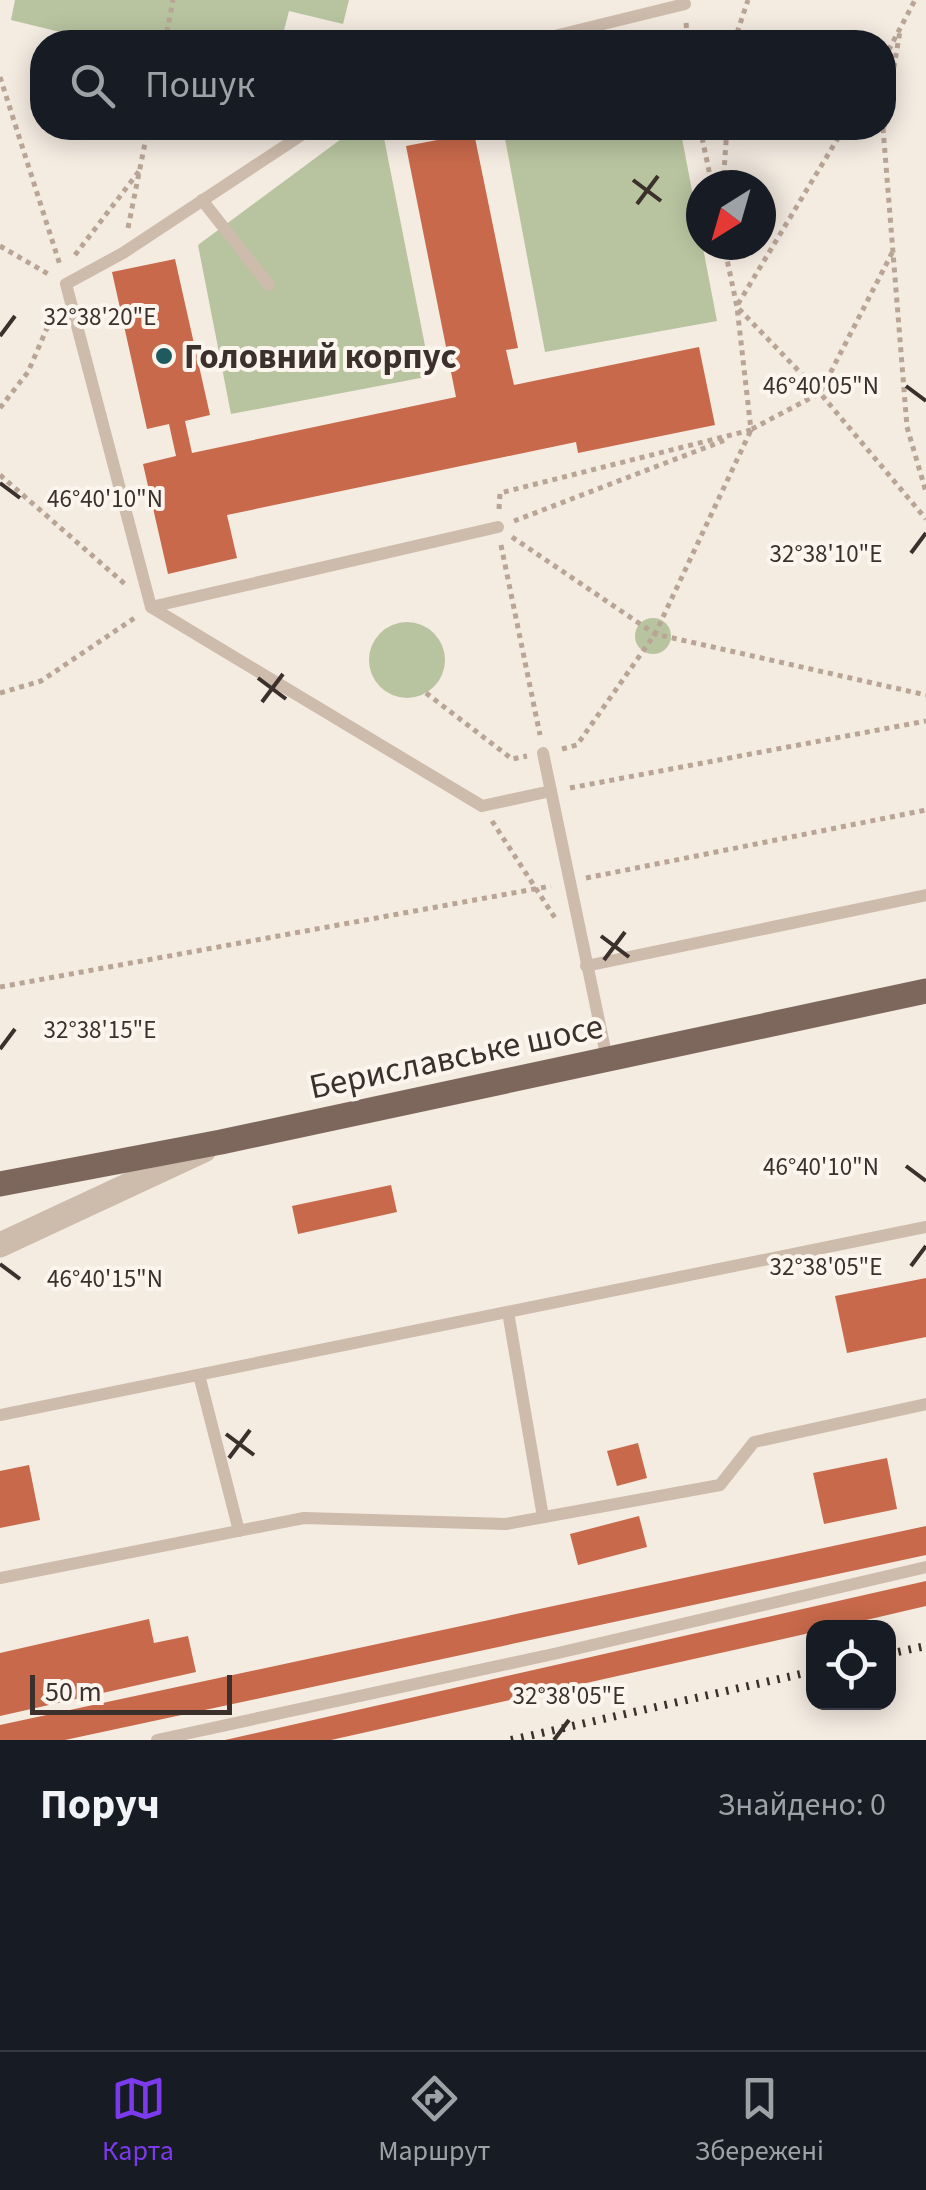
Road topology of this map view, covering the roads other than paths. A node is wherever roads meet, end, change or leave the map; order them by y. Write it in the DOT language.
graph roads {
  1 [pos="684,4"];
  2 [pos="579,30"];
  3 [pos="294,140"];
  4 [pos="202,200"];
  5 [pos="268,285"];
  6 [pos="498,527"];
  7 [pos="151,607"];
  8 [pos="543,753"];
  9 [pos="551,791"];
  10 [pos="926,895"];
  11 [pos="586,966"];
  12 [pos="926,991"];
  13 [pos="608,1059"];
  14 [pos="221,1142"];
  15 [pos="0,1184"];
  16 [pos="926,1227"];
  17 [pos="0,1245"];
  18 [pos="508,1312"];
  19 [pos="199,1375"];
  20 [pos="926,1404"];
  21 [pos="0,1415"];
  22 [pos="544,1517"];
  23 [pos="238,1531"];
  24 [pos="926,1567"];
  25 [pos="0,1578"];
  26 [pos="157,1740"];
  1 -- 2 [label="lane"];
  3 -- 4 [label="lane"];
  4 -- 5 [label="lane"];
  4 -- 7 [label="lane"];
  6 -- 7 [label="lane"];
  7 -- 9 [label="lane"];
  8 -- 9 [label="lane"];
  9 -- 11 [label="lane"];
  10 -- 11 [label="lane"];
  11 -- 13 [label="lane"];
  12 -- 13 [label="main road, Бериславське шосе"];
  13 -- 14 [label="main road, Бериславське шосе"];
  14 -- 15 [label="main road, Бериславське шосе"];
  14 -- 17 [label="street"];
  16 -- 18 [label="lane"];
  18 -- 19 [label="lane"];
  18 -- 22 [label="lane"];
  19 -- 21 [label="lane"];
  19 -- 23 [label="lane"];
  20 -- 22 [label="lane"];
  22 -- 23 [label="lane"];
  23 -- 25 [label="lane"];
  24 -- 26 [label="lane"];
}
